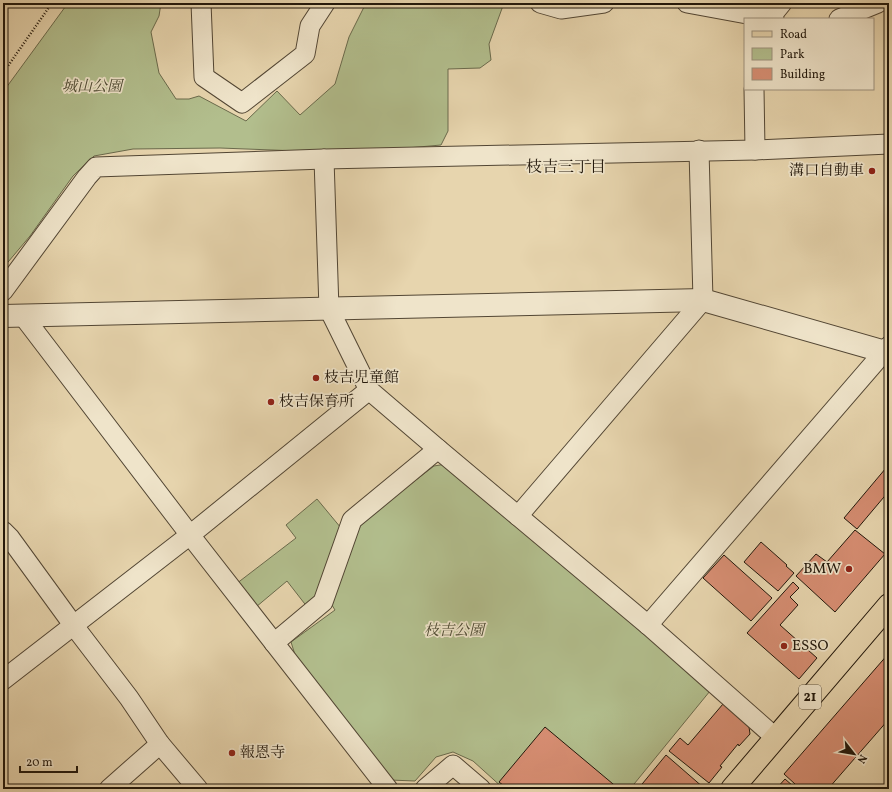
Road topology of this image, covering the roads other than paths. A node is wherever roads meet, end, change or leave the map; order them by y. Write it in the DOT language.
graph roads {
  1 [pos="201,3"];
  2 [pos="325,3"];
  3 [pos="540,3"];
  4 [pos="604,3"];
  5 [pos="687,3"];
  6 [pos="782,3"];
  7 [pos="878,3"];
  8 [pos="766,18"];
  9 [pos="772,18"];
  10 [pos="841,18"];
  11 [pos="754,90"];
  12 [pos="889,144"];
  13 [pos="699,150"];
  14 [pos="755,150"];
  15 [pos="324,159"];
  16 [pos="3,291"];
  17 [pos="703,300"];
  18 [pos="329,309"];
  19 [pos="13,316"];
  20 [pos="888,350"];
  21 [pos="369,390"];
  22 [pos="438,449"];
  23 [pos="518,516"];
  24 [pos="3,531"];
  25 [pos="190,535"];
  26 [pos="889,605"];
  27 [pos="74,626"];
  28 [pos="648,626"];
  29 [pos="274,643"];
  30 [pos="3,680"];
  31 [pos="776,738"];
  32 [pos="160,744"];
  33 [pos="109,789"];
  34 [pos="198,789"];
  35 [pos="388,789"];
  36 [pos="425,789"];
  37 [pos="481,789"];
  38 [pos="732,789"];
  1 -- 2 [label="street"];
  3 -- 4 [label="street"];
  5 -- 8 [label="street"];
  6 -- 9 [label="street"];
  7 -- 10 [label="street"];
  11 -- 14 [label="street"];
  12 -- 14 [label="street"];
  13 -- 14 [label="street"];
  13 -- 15 [label="street"];
  13 -- 17 [label="street"];
  15 -- 16 [label="street"];
  15 -- 18 [label="street"];
  17 -- 18 [label="street"];
  17 -- 20 [label="street"];
  17 -- 23 [label="street"];
  18 -- 19 [label="street"];
  18 -- 21 [label="street"];
  19 -- 25 [label="street"];
  20 -- 28 [label="street"];
  21 -- 22 [label="street"];
  21 -- 25 [label="street"];
  22 -- 23 [label="street"];
  22 -- 29 [label="street"];
  23 -- 28 [label="street"];
  24 -- 27 [label="street"];
  25 -- 27 [label="street"];
  25 -- 29 [label="street"];
  26 -- 31 [label="main road, 21"];
  27 -- 30 [label="street"];
  27 -- 32 [label="street"];
  28 -- 31 [label="street"];
  29 -- 35 [label="street"];
  31 -- 38 [label="main road, 21"];
  32 -- 33 [label="street"];
  32 -- 34 [label="street"];
  36 -- 37 [label="street"];
}
